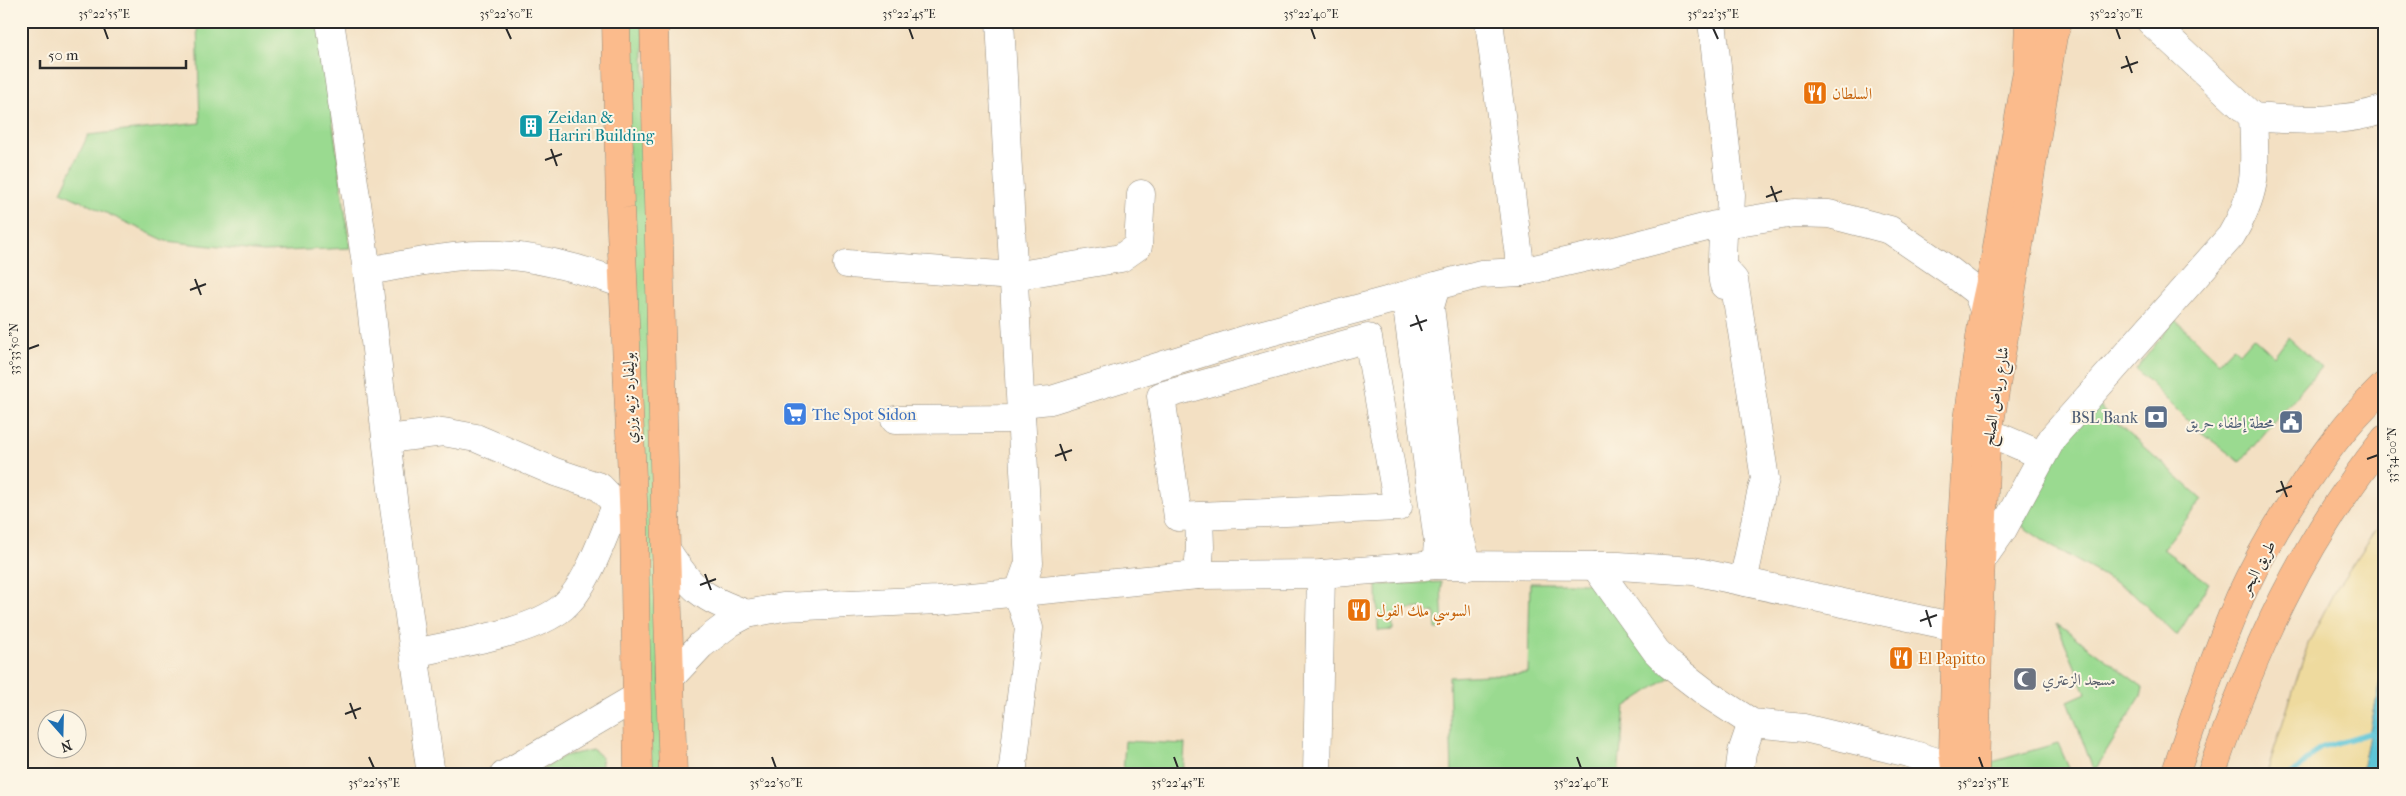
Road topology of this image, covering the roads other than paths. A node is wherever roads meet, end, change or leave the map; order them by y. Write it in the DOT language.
graph roads {
  1 [pos="330,21"];
  2 [pos="616,21"];
  3 [pos="654,21"];
  4 [pos="1000,21"];
  5 [pos="1489,21"];
  6 [pos="1712,21"];
  7 [pos="2029,21"];
  8 [pos="2058,21"];
  9 [pos="2150,21"];
  10 [pos="2384,112"];
  11 [pos="2252,117"];
  12 [pos="1140,194"];
  13 [pos="1725,224"];
  14 [pos="847,264"];
  15 [pos="1994,264"];
  16 [pos="367,271"];
  17 [pos="1950,271"];
  18 [pos="1521,272"];
  19 [pos="1014,276"];
  20 [pos="623,284"];
  21 [pos="1436,286"];
  22 [pos="1403,296"];
  23 [pos="1984,310"];
  24 [pos="2385,385"];
  25 [pos="1022,411"];
  26 [pos="895,420"];
  27 [pos="1988,432"];
  28 [pos="388,439"];
  29 [pos="2385,439"];
  30 [pos="2041,454"];
  31 [pos="626,512"];
  32 [pos="1199,516"];
  33 [pos="666,549"];
  34 [pos="1981,560"];
  35 [pos="1436,565"];
  36 [pos="1468,566"];
  37 [pos="1595,566"];
  38 [pos="1321,574"];
  39 [pos="1198,575"];
  40 [pos="1743,580"];
  41 [pos="1018,594"];
  42 [pos="748,614"];
  43 [pos="1956,627"];
  44 [pos="415,653"];
  45 [pos="670,678"];
  46 [pos="635,698"];
  47 [pos="1752,723"];
  48 [pos="2186,742"];
  49 [pos="431,775"];
  50 [pos="504,775"];
  51 [pos="638,775"];
  52 [pos="673,775"];
  53 [pos="1012,775"];
  54 [pos="1317,775"];
  55 [pos="1739,775"];
  56 [pos="1955,775"];
  57 [pos="1975,775"];
  58 [pos="2166,775"];
  59 [pos="2175,775"];
  60 [pos="2211,775"];
  1 -- 16 [label="street"];
  2 -- 20 [label="main road, بوليفارد نزيه بزري"];
  3 -- 33 [label="main road, بوليفارد نزيه بزري"];
  4 -- 19 [label="street"];
  5 -- 18 [label="street"];
  6 -- 13 [label="street"];
  7 -- 15 [label="main road, شارع رياض الصلح"];
  8 -- 27 [label="main road, شارع رياض الصلح"];
  9 -- 11 [label="street"];
  10 -- 11 [label="street"];
  11 -- 30 [label="street"];
  12 -- 19 [label="street"];
  13 -- 17 [label="street"];
  13 -- 18 [label="street"];
  13 -- 40 [label="street"];
  14 -- 19 [label="street"];
  15 -- 17 [label="street"];
  15 -- 23 [label="main road, شارع رياض الصلح"];
  16 -- 20 [label="street"];
  16 -- 28 [label="street"];
  17 -- 23 [label="street"];
  18 -- 21 [label="street"];
  19 -- 25 [label="street"];
  20 -- 31 [label="main road, بوليفارد نزيه بزري"];
  21 -- 22 [label="street"];
  21 -- 36 [label="street"];
  22 -- 25 [label="street"];
  22 -- 35 [label="street"];
  23 -- 43 [label="main road, شارع رياض الصلح"];
  24 -- 48 [label="main road, طريق البحر"];
  25 -- 26 [label="street"];
  25 -- 41 [label="street"];
  27 -- 30 [label="street"];
  27 -- 34 [label="main road, شارع رياض الصلح"];
  28 -- 31 [label="street"];
  28 -- 44 [label="street"];
  29 -- 60 [label="main road"];
  30 -- 34 [label="street"];
  31 -- 44 [label="street"];
  31 -- 46 [label="main road, بوليفارد نزيه بزري"];
  32 -- 32 [label="street"];
  32 -- 39 [label="street"];
  33 -- 42 [label="street"];
  33 -- 45 [label="main road, بوليفارد نزيه بزري"];
  34 -- 57 [label="main road, شارع رياض الصلح"];
  35 -- 36 [label="street"];
  35 -- 38 [label="street"];
  36 -- 37 [label="street"];
  37 -- 40 [label="street"];
  37 -- 47 [label="street"];
  38 -- 39 [label="street"];
  38 -- 54 [label="street"];
  39 -- 41 [label="street"];
  40 -- 43 [label="street"];
  41 -- 42 [label="street"];
  41 -- 53 [label="street"];
  42 -- 45 [label="street"];
  43 -- 56 [label="main road, شارع رياض الصلح"];
  44 -- 49 [label="street"];
  45 -- 52 [label="main road, بوليفارد نزيه بزري"];
  46 -- 50 [label="street"];
  46 -- 51 [label="main road, بوليفارد نزيه بزري"];
  47 -- 55 [label="street"];
  47 -- 56 [label="street"];
  48 -- 58 [label="main road"];
  48 -- 59 [label="main road, طريق البحر"];
}
